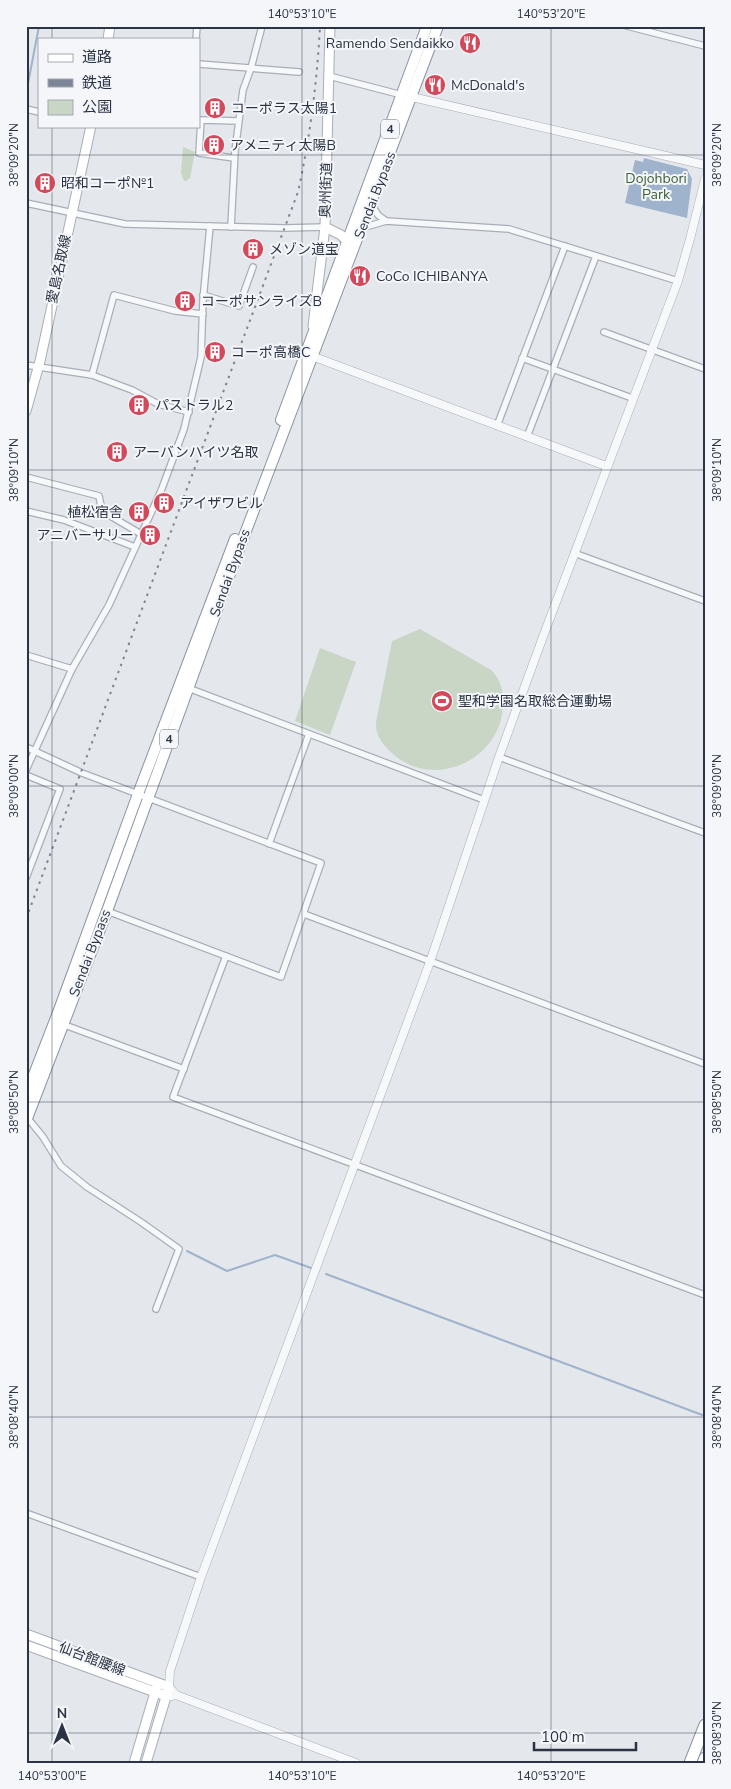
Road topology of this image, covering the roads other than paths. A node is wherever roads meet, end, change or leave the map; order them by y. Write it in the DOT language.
graph roads {
  1 [pos="262,26"];
  2 [pos="330,26"];
  3 [pos="428,26"];
  4 [pos="438,26"];
  5 [pos="625,27"];
  6 [pos="705,46"];
  7 [pos="200,64"];
  8 [pos="251,68"];
  9 [pos="299,72"];
  10 [pos="329,76"];
  11 [pos="407,96"];
  12 [pos="238,121"];
  13 [pos="91,128"];
  14 [pos="234,158"];
  15 [pos="705,165"];
  16 [pos="705,179"];
  17 [pos="26,203"];
  18 [pos="371,204"];
  19 [pos="71,213"];
  20 [pos="386,221"];
  21 [pos="210,226"];
  22 [pos="231,227"];
  23 [pos="325,227"];
  24 [pos="362,228"];
  25 [pos="349,239"];
  26 [pos="565,246"];
  27 [pos="596,256"];
  28 [pos="253,266"];
  29 [pos="678,280"];
  30 [pos="203,295"];
  31 [pos="203,314"];
  32 [pos="604,332"];
  33 [pos="312,336"];
  34 [pos="652,349"];
  35 [pos="310,355"];
  36 [pos="522,358"];
  37 [pos="26,366"];
  38 [pos="38,367"];
  39 [pos="553,369"];
  40 [pos="705,369"];
  41 [pos="92,375"];
  42 [pos="632,398"];
  43 [pos="26,411"];
  44 [pos="189,412"];
  45 [pos="497,426"];
  46 [pos="527,437"];
  47 [pos="606,466"];
  48 [pos="26,477"];
  49 [pos="26,511"];
  50 [pos="141,534"];
  51 [pos="135,547"];
  52 [pos="574,553"];
  53 [pos="705,601"];
  54 [pos="26,655"];
  55 [pos="72,669"];
  56 [pos="188,688"];
  57 [pos="310,734"];
  58 [pos="26,747"];
  59 [pos="34,751"];
  60 [pos="499,757"];
  61 [pos="26,770"];
  62 [pos="26,775"];
  63 [pos="143,796"];
  64 [pos="484,800"];
  65 [pos="705,833"];
  66 [pos="269,844"];
  67 [pos="26,878"];
  68 [pos="107,911"];
  69 [pos="304,914"];
  70 [pos="226,956"];
  71 [pos="430,962"];
  72 [pos="62,1024"];
  73 [pos="705,1064"];
  74 [pos="184,1069"];
  75 [pos="26,1095"];
  76 [pos="27,1118"];
  77 [pos="355,1165"];
  78 [pos="705,1295"];
  79 [pos="156,1309"];
  80 [pos="26,1513"];
  81 [pos="201,1577"];
  82 [pos="26,1634"];
  83 [pos="26,1645"];
  84 [pos="170,1671"];
  85 [pos="156,1688"];
  86 [pos="170,1693"];
  87 [pos="705,1725"];
  88 [pos="705,1758"];
  89 [pos="134,1763"];
  90 [pos="146,1763"];
  91 [pos="356,1763"];
  92 [pos="690,1763"];
  93 [pos="703,1763"];
  1 -- 8 [label="street"];
  2 -- 10 [label="main road, 奥州街道"];
  3 -- 11 [label="highway, Sendai Bypass / 4"];
  4 -- 11 [label="highway, Sendai Bypass / 4"];
  5 -- 6 [label="street"];
  7 -- 8 [label="street"];
  8 -- 9 [label="street"];
  8 -- 12 [label="street"];
  10 -- 11 [label="street"];
  10 -- 23 [label="main road, 奥州街道"];
  11 -- 15 [label="street"];
  11 -- 18 [label="highway, Sendai Bypass / 4"];
  11 -- 25 [label="highway, Sendai Bypass / 4"];
  12 -- 14 [label="street"];
  12 -- 14 [label="street"];
  13 -- 19 [label="main road, 愛島名取線"];
  14 -- 22 [label="street"];
  16 -- 29 [label="street"];
  17 -- 19 [label="street"];
  18 -- 20 [label="street"];
  18 -- 24 [label="highway, Sendai Bypass / 4"];
  19 -- 21 [label="street"];
  19 -- 38 [label="main road, 愛島名取線"];
  20 -- 24 [label="street"];
  20 -- 26 [label="street"];
  21 -- 22 [label="street"];
  21 -- 30 [label="street"];
  22 -- 23 [label="street"];
  23 -- 25 [label="main road, 奥州街道"];
  23 -- 33 [label="main road"];
  24 -- 25 [label="highway, Sendai Bypass / 4"];
  24 -- 25 [label="street"];
  25 -- 33 [label="highway, Sendai Bypass / 4"];
  25 -- 35 [label="highway, Sendai Bypass / 4"];
  26 -- 27 [label="street"];
  26 -- 36 [label="street"];
  27 -- 29 [label="street"];
  27 -- 39 [label="street"];
  28 -- 30 [label="street"];
  29 -- 34 [label="street"];
  30 -- 31 [label="street"];
  31 -- 41 [label="street"];
  31 -- 44 [label="street"];
  32 -- 34 [label="street"];
  33 -- 35 [label="highway, Sendai Bypass / 4"];
  34 -- 40 [label="street"];
  34 -- 42 [label="street"];
  35 -- 45 [label="street"];
  35 -- 56 [label="highway, Sendai Bypass / 4"];
  35 -- 63 [label="highway, Sendai Bypass / 4"];
  36 -- 39 [label="street"];
  36 -- 45 [label="street"];
  37 -- 38 [label="street"];
  38 -- 41 [label="street"];
  38 -- 43 [label="main road, 愛島名取線"];
  39 -- 42 [label="street"];
  39 -- 46 [label="street"];
  41 -- 44 [label="street"];
  42 -- 47 [label="street"];
  44 -- 50 [label="street"];
  45 -- 46 [label="street"];
  46 -- 47 [label="street"];
  47 -- 52 [label="street"];
  48 -- 50 [label="street"];
  49 -- 51 [label="street"];
  50 -- 51 [label="street"];
  51 -- 55 [label="street"];
  52 -- 53 [label="street"];
  52 -- 60 [label="street"];
  54 -- 55 [label="street"];
  55 -- 59 [label="street"];
  56 -- 57 [label="street"];
  56 -- 63 [label="highway, Sendai Bypass / 4"];
  57 -- 64 [label="street"];
  57 -- 66 [label="street"];
  58 -- 59 [label="street"];
  59 -- 61 [label="street"];
  59 -- 63 [label="street"];
  60 -- 64 [label="street"];
  60 -- 65 [label="street"];
  62 -- 67 [label="street"];
  63 -- 66 [label="street"];
  63 -- 68 [label="highway, Sendai Bypass / 4"];
  63 -- 75 [label="highway, Sendai Bypass / 4"];
  64 -- 71 [label="street"];
  66 -- 69 [label="street"];
  68 -- 70 [label="street"];
  68 -- 72 [label="highway, Sendai Bypass / 4"];
  69 -- 70 [label="street"];
  69 -- 71 [label="street"];
  70 -- 74 [label="street"];
  71 -- 73 [label="street"];
  71 -- 77 [label="street"];
  72 -- 74 [label="street"];
  72 -- 76 [label="highway, Sendai Bypass / 4"];
  74 -- 77 [label="street"];
  76 -- 79 [label="street"];
  77 -- 78 [label="street"];
  77 -- 81 [label="street"];
  80 -- 81 [label="street"];
  81 -- 84 [label="street"];
  82 -- 85 [label="main road, 仙台館腰線"];
  83 -- 85 [label="main road, 仙台館腰線"];
  84 -- 85 [label="street"];
  84 -- 86 [label="street"];
  85 -- 86 [label="main road, 仙台館腰線"];
  85 -- 89 [label="main road"];
  86 -- 90 [label="main road"];
  86 -- 91 [label="street"];
  87 -- 92 [label="highway"];
  88 -- 93 [label="highway"];
}
